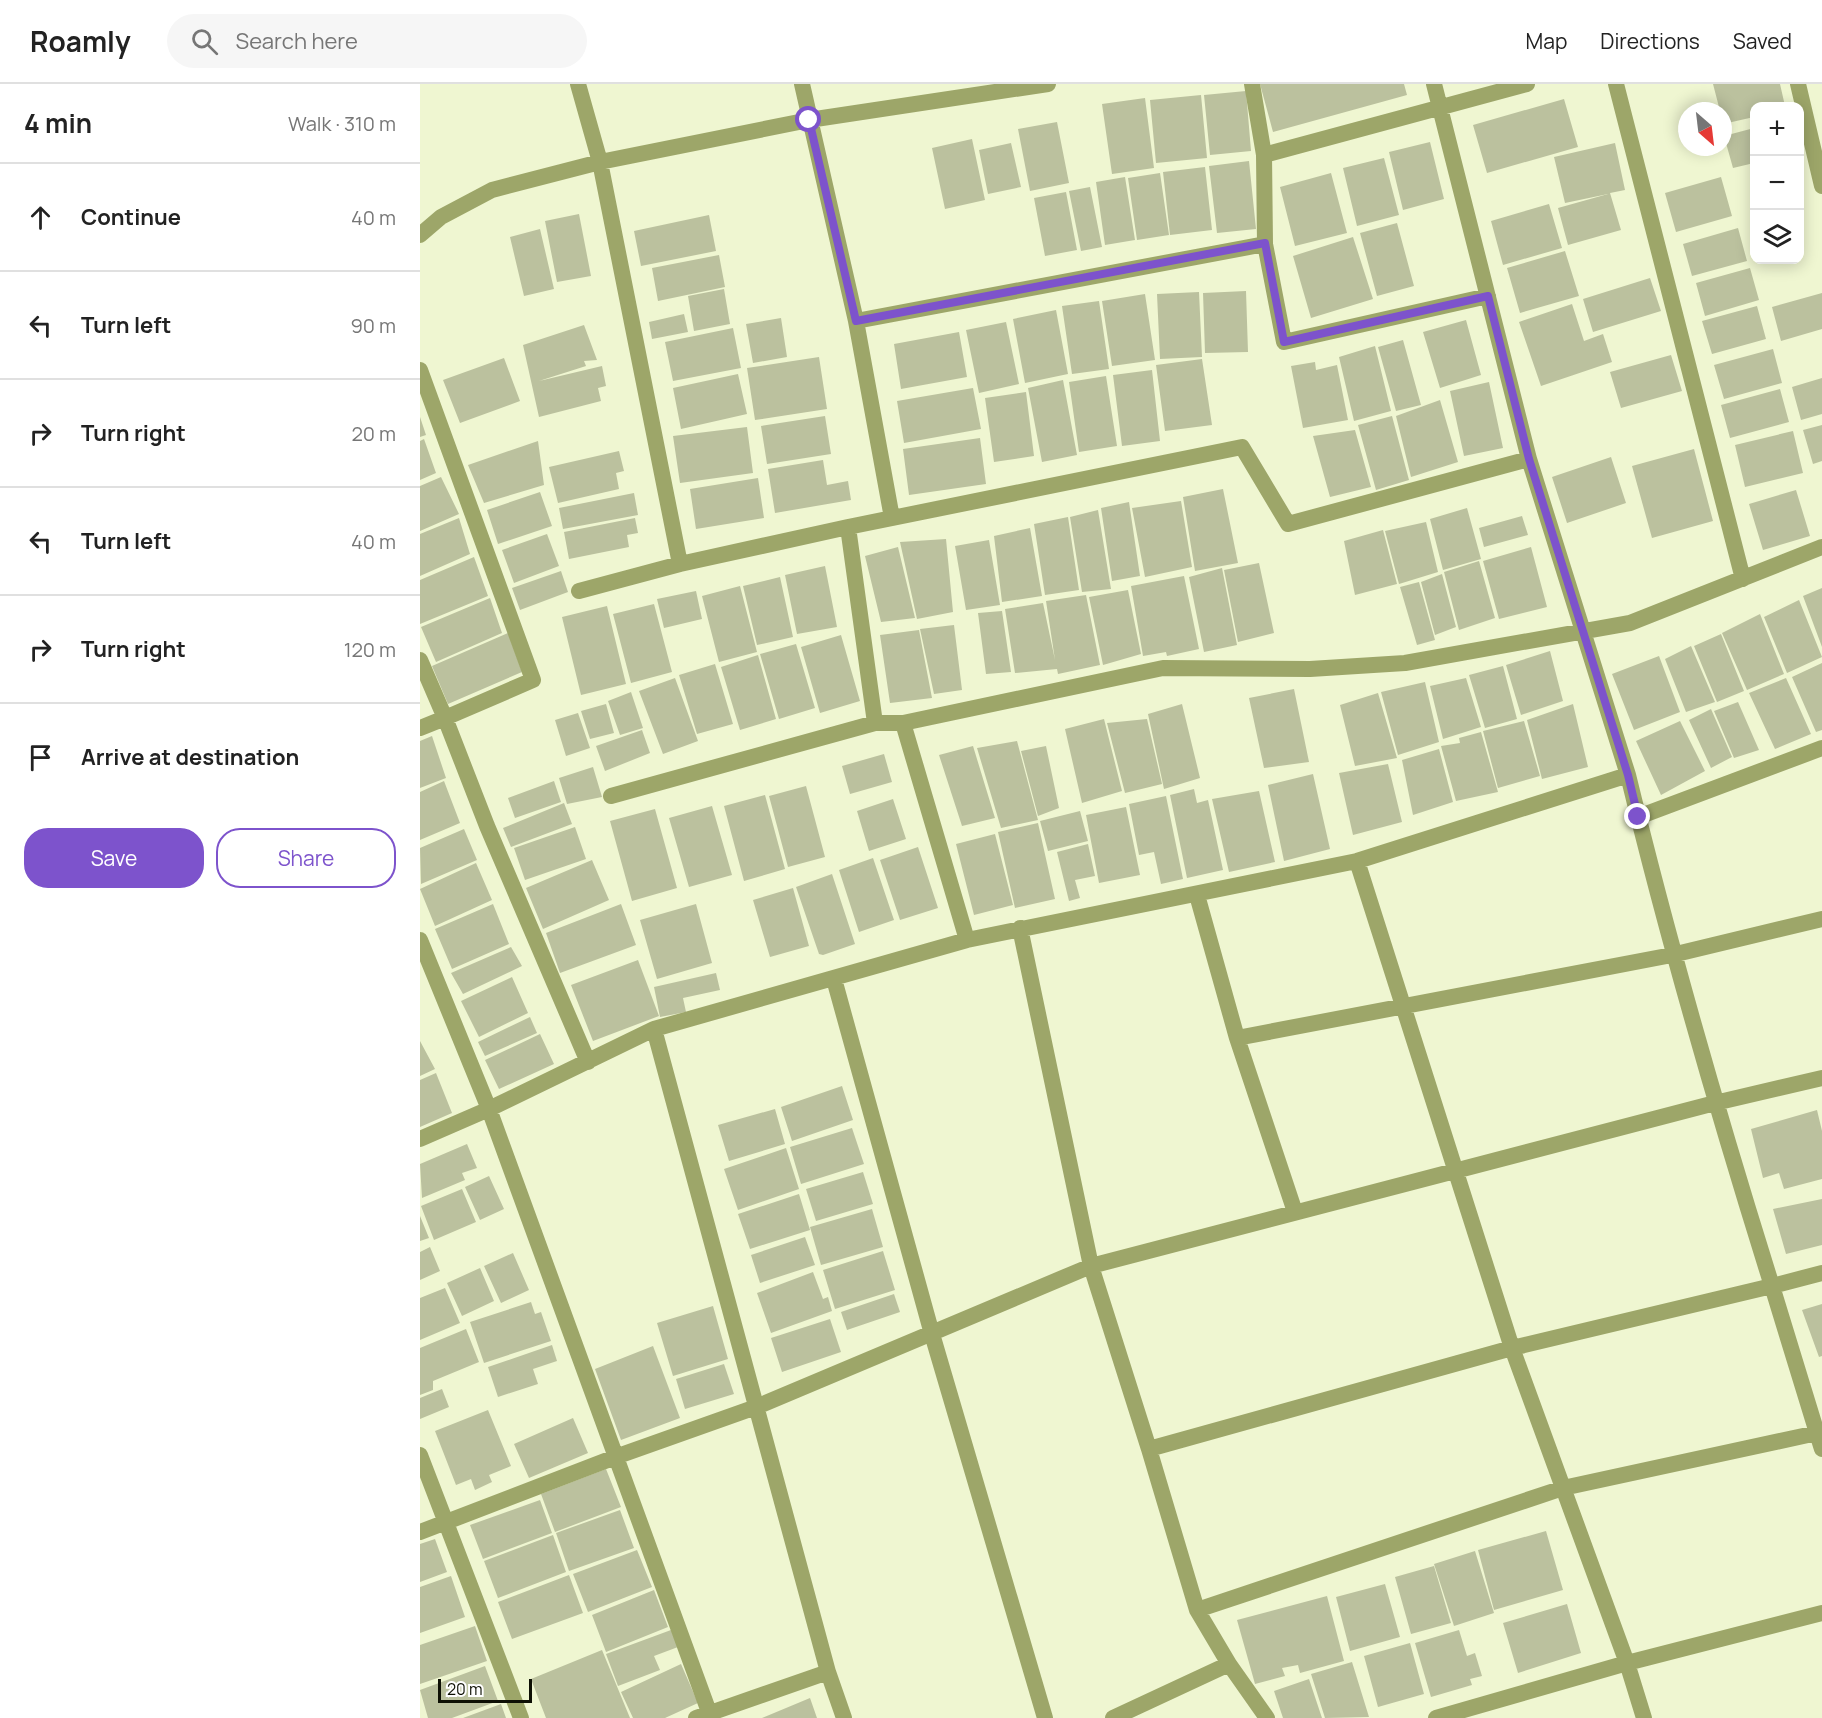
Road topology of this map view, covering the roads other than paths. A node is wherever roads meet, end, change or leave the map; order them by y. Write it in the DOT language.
graph roads {
  1 [pos="578,84"];
  2 [pos="802,84"];
  3 [pos="1048,84"];
  4 [pos="1251,84"];
  5 [pos="1434,84"];
  6 [pos="1527,84"];
  7 [pos="1616,84"];
  8 [pos="1798,84"];
  9 [pos="1440,108"];
  10 [pos="809,120"];
  11 [pos="1264,155"];
  12 [pos="600,162"];
  13 [pos="1822,186"];
  14 [pos="420,235"];
  15 [pos="1265,243"];
  16 [pos="1488,296"];
  17 [pos="856,321"];
  18 [pos="420,370"];
  19 [pos="1529,459"];
  20 [pos="892,518"];
  21 [pos="848,527"];
  22 [pos="1822,548"];
  23 [pos="680,564"];
  24 [pos="1743,579"];
  25 [pos="579,591"];
  26 [pos="1584,632"];
  27 [pos="420,660"];
  28 [pos="445,718"];
  29 [pos="875,723"];
  30 [pos="903,723"];
  31 [pos="420,728"];
  32 [pos="1822,748"];
  33 [pos="1628,775"];
  34 [pos="610,796"];
  35 [pos="1638,817"];
  36 [pos="1357,861"];
  37 [pos="1197,895"];
  38 [pos="1822,919"];
  39 [pos="1020,928"];
  40 [pos="420,940"];
  41 [pos="967,940"];
  42 [pos="1672,955"];
  43 [pos="834,979"];
  44 [pos="1405,1008"];
  45 [pos="654,1029"];
  46 [pos="1237,1038"];
  47 [pos="588,1062"];
  48 [pos="1822,1078"];
  49 [pos="1715,1103"];
  50 [pos="489,1109"];
  51 [pos="420,1139"];
  52 [pos="1456,1170"];
  53 [pos="1295,1212"];
  54 [pos="1090,1266"];
  55 [pos="1822,1273"];
  56 [pos="1772,1286"];
  57 [pos="932,1334"];
  58 [pos="1512,1348"];
  59 [pos="756,1407"];
  60 [pos="1820,1438"];
  61 [pos="1149,1449"];
  62 [pos="420,1455"];
  63 [pos="618,1456"];
  64 [pos="1563,1488"];
  65 [pos="447,1523"];
  66 [pos="420,1532"];
  67 [pos="1197,1610"];
  68 [pos="1822,1613"];
  69 [pos="1627,1663"];
  70 [pos="1229,1664"];
  71 [pos="828,1672"];
  72 [pos="703,1715"];
  73 [pos="521,1718"];
  74 [pos="844,1718"];
  75 [pos="1046,1718"];
  76 [pos="1113,1718"];
  77 [pos="1267,1718"];
  78 [pos="1438,1718"];
  79 [pos="1644,1718"];
  1 -- 12 [label="street"];
  2 -- 10 [label="street"];
  3 -- 10 [label="street"];
  4 -- 11 [label="street"];
  5 -- 9 [label="street"];
  6 -- 9 [label="street"];
  7 -- 24 [label="street"];
  8 -- 13 [label="street"];
  9 -- 11 [label="street"];
  9 -- 16 [label="street"];
  10 -- 12 [label="street"];
  10 -- 17 [label="street"];
  11 -- 15 [label="street"];
  12 -- 14 [label="street"];
  12 -- 23 [label="street"];
  15 -- 16 [label="street"];
  15 -- 17 [label="street"];
  16 -- 19 [label="street"];
  17 -- 20 [label="street"];
  18 -- 28 [label="street"];
  19 -- 20 [label="street"];
  19 -- 26 [label="street"];
  20 -- 21 [label="street"];
  21 -- 23 [label="street"];
  21 -- 29 [label="street"];
  22 -- 24 [label="street"];
  23 -- 25 [label="street"];
  24 -- 26 [label="street"];
  26 -- 30 [label="street"];
  26 -- 33 [label="street"];
  27 -- 28 [label="street"];
  28 -- 31 [label="street"];
  28 -- 47 [label="street"];
  29 -- 30 [label="street"];
  29 -- 34 [label="street"];
  30 -- 41 [label="street"];
  32 -- 35 [label="street"];
  33 -- 35 [label="street"];
  33 -- 36 [label="street"];
  35 -- 42 [label="street"];
  36 -- 37 [label="street"];
  36 -- 44 [label="street"];
  37 -- 39 [label="street"];
  37 -- 46 [label="street"];
  38 -- 42 [label="street"];
  39 -- 41 [label="street"];
  39 -- 54 [label="street"];
  40 -- 50 [label="street"];
  41 -- 43 [label="street"];
  42 -- 44 [label="street"];
  42 -- 49 [label="street"];
  43 -- 45 [label="street"];
  43 -- 57 [label="street"];
  44 -- 46 [label="street"];
  44 -- 52 [label="street"];
  45 -- 47 [label="street"];
  45 -- 59 [label="street"];
  46 -- 53 [label="street"];
  47 -- 50 [label="street"];
  48 -- 49 [label="street"];
  49 -- 52 [label="street"];
  49 -- 56 [label="street"];
  50 -- 51 [label="street"];
  50 -- 63 [label="street"];
  52 -- 53 [label="street"];
  52 -- 58 [label="street"];
  53 -- 54 [label="street"];
  54 -- 57 [label="street"];
  54 -- 61 [label="street"];
  55 -- 56 [label="street"];
  56 -- 58 [label="street"];
  56 -- 60 [label="street"];
  57 -- 59 [label="street"];
  57 -- 75 [label="street"];
  58 -- 61 [label="street"];
  58 -- 64 [label="street"];
  59 -- 63 [label="street"];
  59 -- 71 [label="street"];
  60 -- 64 [label="street"];
  61 -- 67 [label="street"];
  62 -- 65 [label="street"];
  63 -- 65 [label="street"];
  63 -- 72 [label="street"];
  64 -- 67 [label="street"];
  64 -- 69 [label="street"];
  65 -- 66 [label="street"];
  65 -- 73 [label="street"];
  67 -- 70 [label="street"];
  68 -- 69 [label="street"];
  69 -- 78 [label="street"];
  69 -- 79 [label="street"];
  70 -- 76 [label="street"];
  70 -- 77 [label="street"];
  71 -- 72 [label="street"];
  71 -- 74 [label="street"];
}
